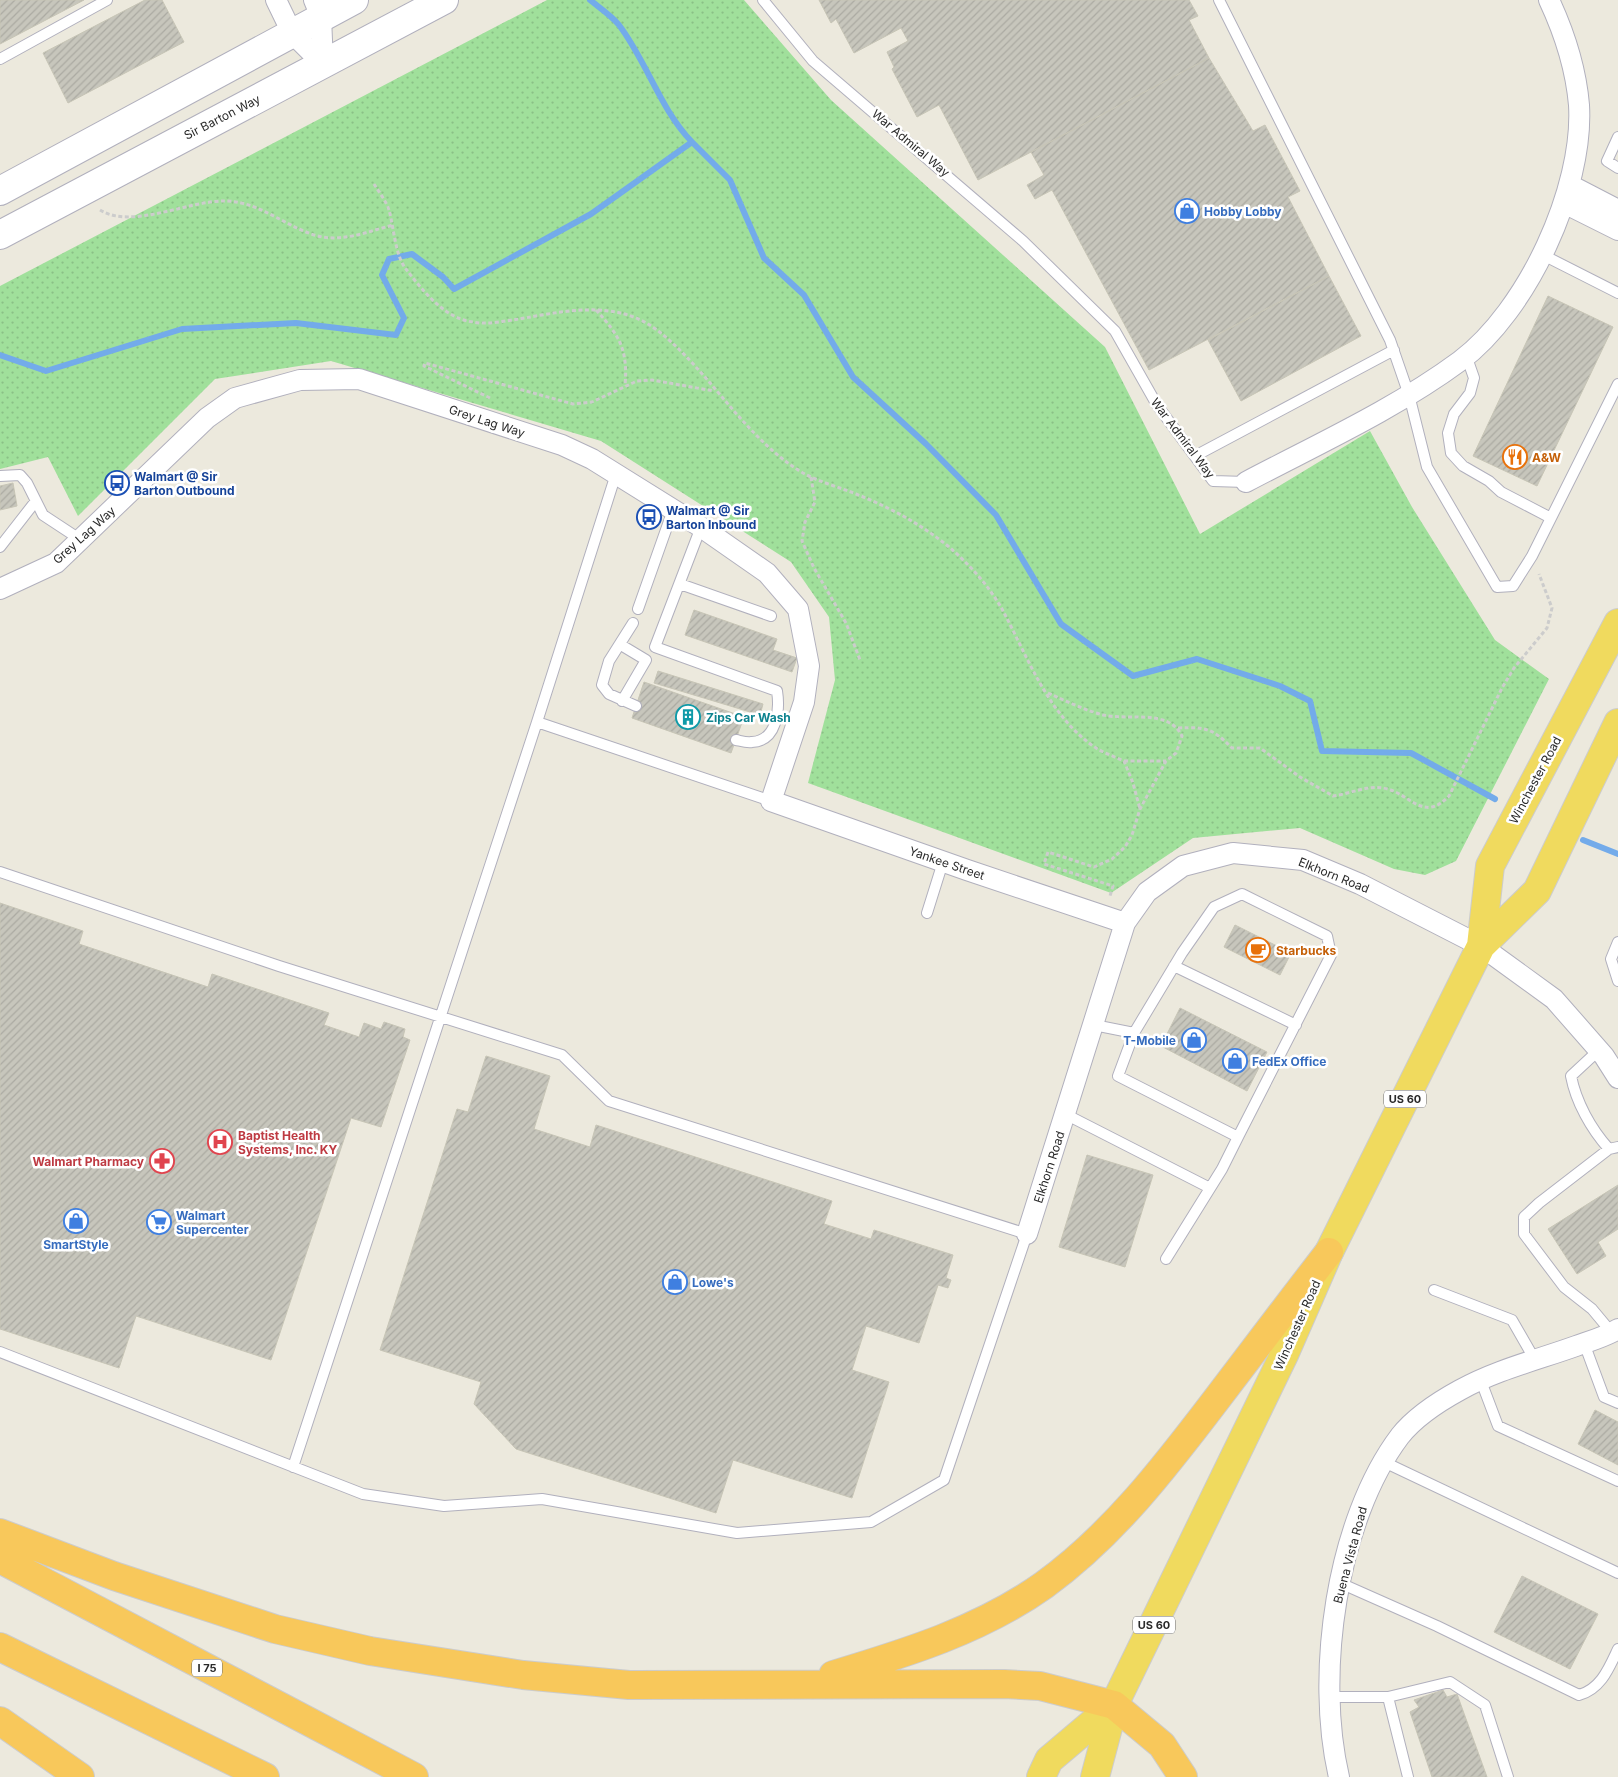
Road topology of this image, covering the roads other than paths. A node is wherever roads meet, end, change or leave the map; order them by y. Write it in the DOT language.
graph roads {
  1 [pos="107,0"];
  2 [pos="276,0"];
  3 [pos="354,0"];
  4 [pos="444,0"];
  5 [pos="763,0"];
  6 [pos="1219,0"];
  7 [pos="1549,0"];
  8 [pos="318,9"];
  9 [pos="292,33"];
  10 [pos="0,59"];
  11 [pos="323,64"];
  12 [pos="1618,137"];
  13 [pos="1618,168"];
  14 [pos="0,191"];
  15 [pos="1567,194"];
  16 [pos="1618,210"];
  17 [pos="1618,230"];
  18 [pos="0,235"];
  19 [pos="1541,254"];
  20 [pos="1618,293"];
  21 [pos="1394,350"];
  22 [pos="1466,355"];
  23 [pos="1618,384"];
  24 [pos="1409,395"];
  25 [pos="1195,456"];
  26 [pos="616,474"];
  27 [pos="0,476"];
  28 [pos="1246,482"];
  29 [pos="35,502"];
  30 [pos="673,510"];
  31 [pos="1552,518"];
  32 [pos="701,527"];
  33 [pos="81,540"];
  34 [pos="0,547"];
  35 [pos="680,584"];
  36 [pos="0,589"];
  37 [pos="638,609"];
  38 [pos="771,616"];
  39 [pos="633,623"];
  40 [pos="1618,623"];
  41 [pos="621,645"];
  42 [pos="655,647"];
  43 [pos="646,660"];
  44 [pos="622,701"];
  45 [pos="636,706"];
  46 [pos="537,722"];
  47 [pos="1618,723"];
  48 [pos="736,740"];
  49 [pos="770,800"];
  50 [pos="943,862"];
  51 [pos="0,872"];
  52 [pos="927,913"];
  53 [pos="1125,923"];
  54 [pos="1618,942"];
  55 [pos="1482,946"];
  56 [pos="1174,966"];
  57 [pos="1618,981"];
  58 [pos="439,1016"];
  59 [pos="1296,1024"];
  60 [pos="1094,1025"];
  61 [pos="1134,1033"];
  62 [pos="1599,1050"];
  63 [pos="1616,1069"];
  64 [pos="1066,1114"];
  65 [pos="1238,1137"];
  66 [pos="1613,1148"];
  67 [pos="1210,1188"];
  68 [pos="1027,1234"];
  69 [pos="1329,1252"];
  70 [pos="1166,1259"];
  71 [pos="1434,1290"];
  72 [pos="1615,1331"];
  73 [pos="1584,1343"];
  74 [pos="0,1352"];
  75 [pos="1535,1360"];
  76 [pos="1481,1381"];
  77 [pos="1618,1403"];
  78 [pos="1384,1462"];
  79 [pos="293,1467"];
  80 [pos="1618,1482"];
  81 [pos="0,1534"];
  82 [pos="0,1559"];
  83 [pos="1618,1573"];
  84 [pos="1340,1583"];
  85 [pos="0,1647"];
  86 [pos="1618,1649"];
  87 [pos="805,1684"];
  88 [pos="1329,1697"];
  89 [pos="1388,1697"];
  90 [pos="1114,1705"];
  91 [pos="0,1721"];
  92 [pos="80,1777"];
  93 [pos="265,1777"];
  94 [pos="414,1777"];
  95 [pos="1041,1777"];
  96 [pos="1095,1777"];
  97 [pos="1183,1777"];
  98 [pos="1339,1777"];
  99 [pos="1408,1777"];
  100 [pos="1508,1777"];
  1 -- 10 [label="lane"];
  2 -- 9 [label="street"];
  3 -- 8 [label="main road"];
  4 -- 11 [label="main road, Sir Barton Way"];
  5 -- 25 [label="lane, War Admiral Way"];
  6 -- 21 [label="lane"];
  7 -- 15 [label="street, War Admiral Way"];
  8 -- 9 [label="main road"];
  8 -- 11 [label="street"];
  9 -- 11 [label="street"];
  9 -- 14 [label="main road"];
  11 -- 18 [label="main road, Sir Barton Way"];
  12 -- 13 [label="lane"];
  15 -- 16 [label="street"];
  15 -- 17 [label="street"];
  15 -- 19 [label="street, War Admiral Way"];
  19 -- 20 [label="lane"];
  19 -- 22 [label="street, War Admiral Way"];
  21 -- 24 [label="lane"];
  21 -- 25 [label="lane"];
  22 -- 24 [label="street, War Admiral Way"];
  22 -- 31 [label="lane"];
  23 -- 31 [label="lane"];
  24 -- 28 [label="street, War Admiral Way"];
  24 -- 31 [label="lane"];
  25 -- 28 [label="lane, War Admiral Way"];
  26 -- 30 [label="street, Grey Lag Way"];
  26 -- 33 [label="street, Grey Lag Way"];
  26 -- 46 [label="lane"];
  27 -- 29 [label="lane"];
  29 -- 33 [label="lane"];
  29 -- 34 [label="lane"];
  30 -- 32 [label="street, Grey Lag Way"];
  30 -- 37 [label="lane"];
  32 -- 35 [label="lane"];
  32 -- 49 [label="street, Grey Lag Way"];
  33 -- 36 [label="street, Grey Lag Way"];
  35 -- 38 [label="lane"];
  35 -- 42 [label="lane"];
  39 -- 41 [label="lane"];
  40 -- 55 [label="highway, Winchester Road / US 60"];
  41 -- 43 [label="lane"];
  41 -- 44 [label="lane"];
  42 -- 43 [label="lane"];
  42 -- 48 [label="lane"];
  43 -- 44 [label="lane"];
  44 -- 45 [label="lane"];
  46 -- 49 [label="lane"];
  46 -- 58 [label="lane"];
  47 -- 55 [label="highway, Winchester Road / US 60"];
  49 -- 50 [label="street, Yankee Street"];
  50 -- 52 [label="lane"];
  50 -- 53 [label="street, Yankee Street"];
  51 -- 58 [label="lane"];
  53 -- 55 [label="street, Elkhorn Road"];
  53 -- 60 [label="street, Elkhorn Road"];
  54 -- 57 [label="lane"];
  55 -- 62 [label="street, Elkhorn Road"];
  55 -- 69 [label="highway, Winchester Road / US 60"];
  56 -- 59 [label="lane"];
  56 -- 59 [label="lane"];
  56 -- 61 [label="lane"];
  58 -- 68 [label="lane"];
  58 -- 79 [label="lane"];
  59 -- 65 [label="lane"];
  60 -- 61 [label="lane"];
  60 -- 64 [label="street, Elkhorn Road"];
  61 -- 65 [label="lane"];
  62 -- 63 [label="street, Elkhorn Road"];
  62 -- 66 [label="lane"];
  64 -- 67 [label="lane"];
  64 -- 68 [label="street, Elkhorn Road"];
  65 -- 67 [label="lane"];
  66 -- 72 [label="lane"];
  67 -- 70 [label="lane"];
  68 -- 79 [label="lane"];
  69 -- 87 [label="highway"];
  69 -- 90 [label="highway, Winchester Road / US 60"];
  71 -- 75 [label="lane"];
  72 -- 73 [label="street, Buena Vista Road"];
  73 -- 75 [label="street, Buena Vista Road"];
  73 -- 77 [label="lane"];
  74 -- 79 [label="lane"];
  75 -- 76 [label="street, Buena Vista Road"];
  76 -- 78 [label="street, Buena Vista Road"];
  76 -- 80 [label="lane"];
  78 -- 83 [label="lane"];
  78 -- 84 [label="street, Buena Vista Road"];
  81 -- 87 [label="highway"];
  82 -- 94 [label="highway, I 75"];
  84 -- 86 [label="lane"];
  84 -- 88 [label="street, Buena Vista Road"];
  85 -- 93 [label="highway"];
  87 -- 90 [label="highway"];
  88 -- 89 [label="lane"];
  88 -- 98 [label="street, Buena Vista Road"];
  89 -- 99 [label="lane"];
  89 -- 100 [label="lane"];
  90 -- 95 [label="highway, Winchester Road / US 60"];
  90 -- 96 [label="highway, Winchester Road / US 60"];
  90 -- 97 [label="highway"];
  91 -- 92 [label="highway"];
}
